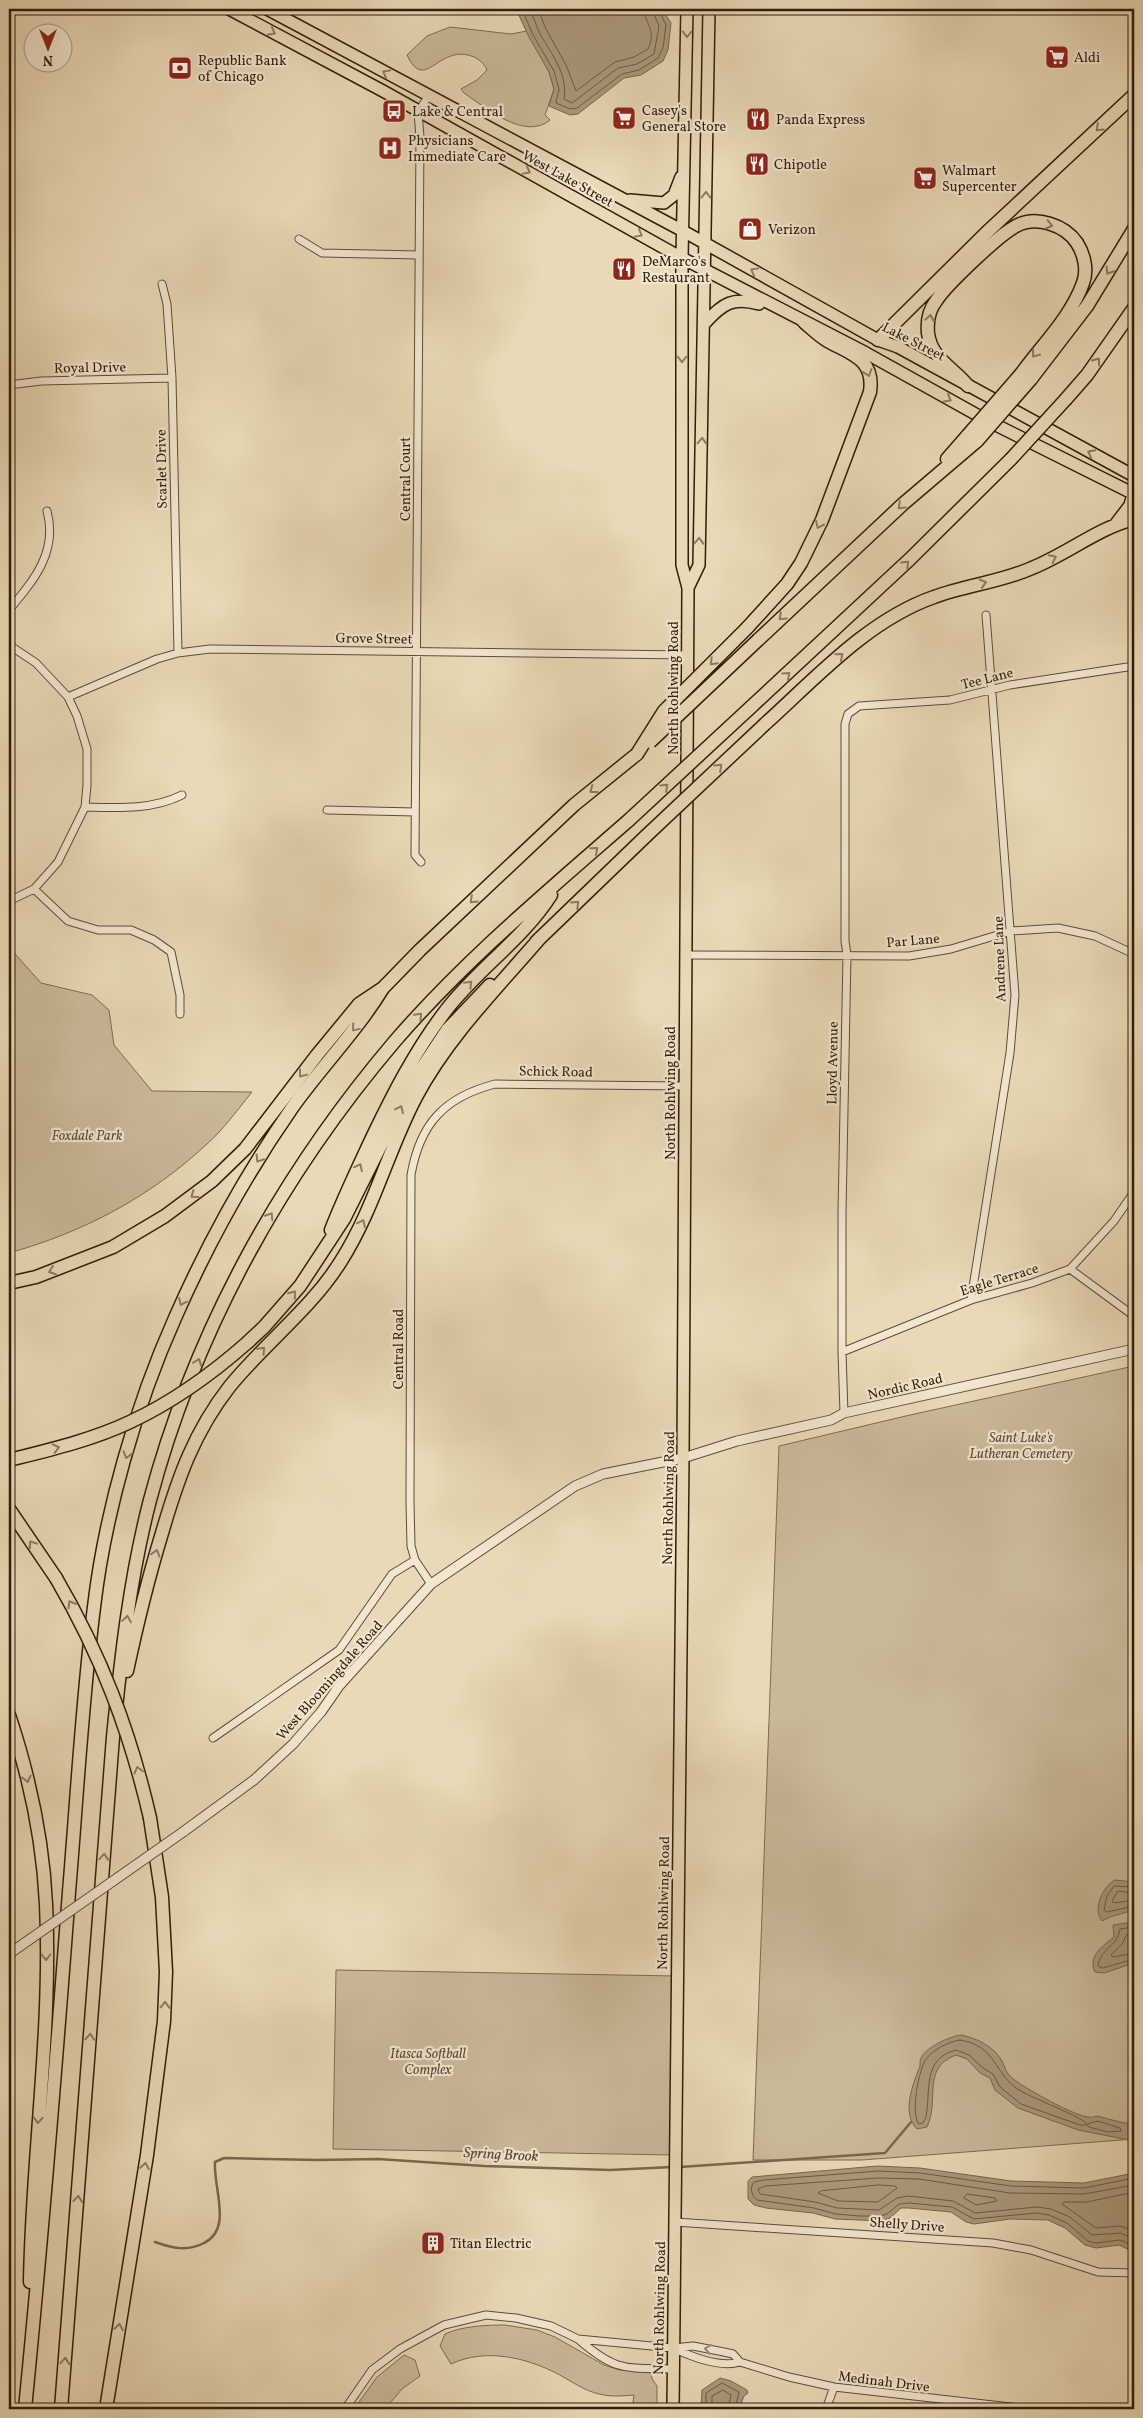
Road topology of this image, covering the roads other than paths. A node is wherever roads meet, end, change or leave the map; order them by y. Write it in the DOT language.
graph roads {
  1 [pos="229,9"];
  2 [pos="267,9"];
  3 [pos="687,9"];
  4 [pos="709,9"];
  5 [pos="1134,95"];
  6 [pos="428,97"];
  7 [pos="418,112"];
  8 [pos="684,168"];
  9 [pos="621,199"];
  10 [pos="1134,229"];
  11 [pos="683,231"];
  12 [pos="299,239"];
  13 [pos="705,244"];
  14 [pos="419,255"];
  15 [pos="682,258"];
  16 [pos="705,270"];
  17 [pos="162,284"];
  18 [pos="775,308"];
  19 [pos="1134,308"];
  20 [pos="804,322"];
  21 [pos="705,323"];
  22 [pos="878,340"];
  23 [pos="906,374"];
  24 [pos="1026,376"];
  25 [pos="172,378"];
  26 [pos="9,385"];
  27 [pos="968,386"];
  28 [pos="1134,476"];
  29 [pos="1134,494"];
  30 [pos="47,511"];
  31 [pos="1134,519"];
  32 [pos="1117,523"];
  33 [pos="688,588"];
  34 [pos="9,610"];
  35 [pos="986,616"];
  36 [pos="9,645"];
  37 [pos="417,651"];
  38 [pos="178,653"];
  39 [pos="688,656"];
  40 [pos="1134,666"];
  41 [pos="990,689"];
  42 [pos="68,697"];
  43 [pos="848,714"];
  44 [pos="634,757"];
  45 [pos="182,795"];
  46 [pos="85,807"];
  47 [pos="327,810"];
  48 [pos="415,812"];
  49 [pos="422,862"];
  50 [pos="560,880"];
  51 [pos="34,889"];
  52 [pos="9,901"];
  53 [pos="1012,931"];
  54 [pos="540,938"];
  55 [pos="1134,954"];
  56 [pos="686,955"];
  57 [pos="847,955"];
  58 [pos="383,988"];
  59 [pos="180,1014"];
  60 [pos="685,1086"];
  61 [pos="436,1115"];
  62 [pos="1134,1192"];
  63 [pos="326,1244"];
  64 [pos="1070,1269"];
  65 [pos="9,1283"];
  66 [pos="971,1300"];
  67 [pos="1134,1316"];
  68 [pos="1134,1349"];
  69 [pos="842,1352"];
  70 [pos="844,1413"];
  71 [pos="683,1458"];
  72 [pos="9,1460"];
  73 [pos="9,1509"];
  74 [pos="416,1560"];
  75 [pos="431,1584"];
  76 [pos="9,1715"];
  77 [pos="113,1736"];
  78 [pos="213,1738"];
  79 [pos="9,1954"];
  80 [pos="675,2222"];
  81 [pos="1134,2274"];
  82 [pos="578,2338"];
  83 [pos="673,2348"];
  84 [pos="673,2369"];
  85 [pos="28,2380"];
  86 [pos="834,2388"];
  87 [pos="996,2408"];
  88 [pos="25,2409"];
  89 [pos="61,2409"];
  90 [pos="106,2409"];
  91 [pos="345,2409"];
  92 [pos="673,2409"];
  93 [pos="826,2409"];
  94 [pos="1029,2409"];
  1 -- 7 [label="main road, West Lake Street, one-way"];
  6 -- 2 [label="main road, West Lake Street, one-way"];
  3 -- 8 [label="main road, North Rohlwing Road, one-way"];
  13 -- 4 [label="main road, North Rohlwing Road, one-way"];
  5 -- 22 [label="highway, one-way"];
  6 -- 7 [label="street"];
  6 -- 9 [label="main road, West Lake Street"];
  7 -- 14 [label="street, Central Court"];
  7 -- 15 [label="main road, West Lake Street, one-way"];
  8 -- 9 [label="main road"];
  8 -- 11 [label="main road, North Rohlwing Road"];
  9 -- 11 [label="main road, West Lake Street"];
  10 -- 24 [label="highway, one-way"];
  11 -- 13 [label="main road, Lake Street"];
  11 -- 15 [label="main road, North Rohlwing Road"];
  12 -- 14 [label="street"];
  13 -- 16 [label="main road, North Rohlwing Road"];
  22 -- 13 [label="main road, Lake Street, one-way"];
  14 -- 37 [label="street, Central Court"];
  15 -- 16 [label="main road"];
  15 -- 33 [label="main road, North Rohlwing Road, one-way"];
  16 -- 18 [label="main road"];
  16 -- 21 [label="main road, North Rohlwing Road"];
  17 -- 25 [label="street, Scarlet Drive"];
  18 -- 20 [label="main road"];
  18 -- 21 [label="main road"];
  50 -- 19 [label="highway, one-way, bridge"];
  20 -- 23 [label="main road"];
  20 -- 44 [label="highway, one-way, bridge"];
  33 -- 21 [label="main road, North Rohlwing Road, one-way"];
  22 -- 23 [label="main road"];
  22 -- 27 [label="main road, Lake Street"];
  23 -- 29 [label="main road, one-way"];
  27 -- 24 [label="highway, one-way"];
  24 -- 44 [label="highway, one-way, bridge"];
  25 -- 26 [label="street, Royal Drive"];
  25 -- 38 [label="street, Scarlet Drive"];
  28 -- 27 [label="main road, Lake Street, one-way"];
  29 -- 32 [label="highway"];
  30 -- 34 [label="street"];
  31 -- 32 [label="highway"];
  54 -- 32 [label="highway, one-way, bridge"];
  33 -- 39 [label="main road, North Rohlwing Road"];
  35 -- 41 [label="street, Andrene Lane"];
  36 -- 42 [label="street"];
  37 -- 38 [label="street, Grove Street"];
  37 -- 39 [label="street, Grove Street"];
  37 -- 48 [label="street, Central Court"];
  38 -- 42 [label="street, Grove Street"];
  39 -- 56 [label="main road, North Rohlwing Road"];
  40 -- 41 [label="street, Tee Lane"];
  41 -- 43 [label="street, Tee Lane"];
  41 -- 53 [label="street, Andrene Lane"];
  42 -- 46 [label="street"];
  43 -- 57 [label="street, Lloyd Avenue"];
  44 -- 58 [label="highway, one-way"];
  45 -- 46 [label="street"];
  46 -- 51 [label="street"];
  47 -- 48 [label="street"];
  48 -- 49 [label="street, Central Court"];
  63 -- 50 [label="highway, one-way"];
  77 -- 50 [label="highway, one-way"];
  51 -- 52 [label="street"];
  51 -- 59 [label="street"];
  53 -- 55 [label="street, Par Lane"];
  53 -- 57 [label="street, Par Lane"];
  53 -- 66 [label="street, Andrene Lane"];
  63 -- 54 [label="highway, one-way"];
  77 -- 54 [label="highway, one-way"];
  56 -- 57 [label="street, Par Lane"];
  56 -- 60 [label="main road, North Rohlwing Road"];
  57 -- 69 [label="street, Lloyd Avenue"];
  58 -- 65 [label="highway, one-way"];
  58 -- 85 [label="highway, one-way"];
  60 -- 61 [label="street, Schick Road"];
  60 -- 71 [label="main road, North Rohlwing Road"];
  61 -- 74 [label="street, Central Road"];
  62 -- 64 [label="street, Eagle Terrace"];
  72 -- 63 [label="highway, one-way, bridge"];
  64 -- 66 [label="street, Eagle Terrace"];
  64 -- 67 [label="street"];
  66 -- 69 [label="street, Eagle Terrace"];
  68 -- 70 [label="street, Nordic Road"];
  69 -- 70 [label="street, Lloyd Avenue"];
  70 -- 71 [label="street, Nordic Road"];
  71 -- 75 [label="street, West Bloomingdale Road"];
  71 -- 80 [label="main road, North Rohlwing Road"];
  90 -- 73 [label="highway, one-way, bridge"];
  74 -- 75 [label="street, Central Road"];
  74 -- 78 [label="street"];
  75 -- 79 [label="street, West Bloomingdale Road, bridge"];
  76 -- 85 [label="highway, one-way"];
  89 -- 77 [label="highway, one-way"];
  80 -- 81 [label="street, Shelly Drive"];
  80 -- 83 [label="main road, North Rohlwing Road"];
  82 -- 83 [label="street, Medinah Drive"];
  82 -- 84 [label="street"];
  82 -- 91 [label="street"];
  83 -- 84 [label="main road, North Rohlwing Road"];
  83 -- 86 [label="street, Medinah Drive"];
  84 -- 92 [label="main road, North Rohlwing Road"];
  85 -- 88 [label="highway"];
  86 -- 87 [label="street, Medinah Drive"];
  86 -- 93 [label="street"];
  87 -- 94 [label="street, Medinah Drive"];
}
